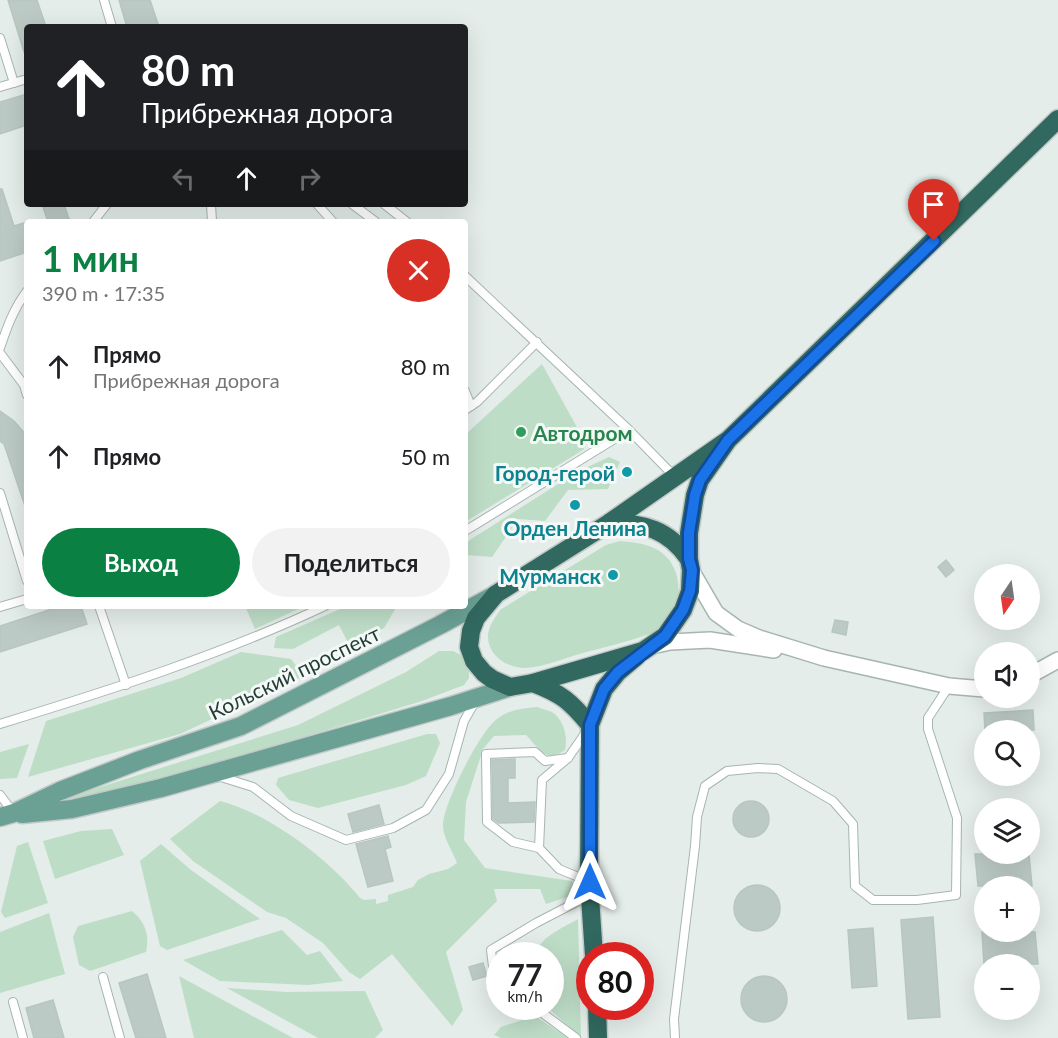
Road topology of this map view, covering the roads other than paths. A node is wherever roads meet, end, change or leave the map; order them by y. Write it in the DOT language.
graph roads {
  1 [pos="104,0"];
  2 [pos="111,24"];
  3 [pos="0,38"];
  4 [pos="24,80"];
  5 [pos="14,83"];
  6 [pos="0,87"];
  7 [pos="1058,119"];
  8 [pos="320,207"];
  9 [pos="356,207"];
  10 [pos="388,207"];
  11 [pos="330,219"];
  12 [pos="372,219"];
  13 [pos="402,219"];
  14 [pos="468,279"];
  15 [pos="24,295"];
  16 [pos="537,342"];
  17 [pos="0,348"];
  18 [pos="0,353"];
  19 [pos="24,385"];
  20 [pos="468,408"];
  21 [pos="630,430"];
  22 [pos="728,440"];
  23 [pos="675,476"];
  24 [pos="0,493"];
  25 [pos="609,523"];
  26 [pos="468,529"];
  27 [pos="690,564"];
  28 [pos="24,571"];
  29 [pos="496,594"];
  30 [pos="24,600"];
  31 [pos="0,607"];
  32 [pos="100,609"];
  33 [pos="319,609"];
  34 [pos="648,649"];
  35 [pos="821,658"];
  36 [pos="1058,660"];
  37 [pos="1040,670"];
  38 [pos="533,683"];
  39 [pos="126,685"];
  40 [pos="948,686"];
  41 [pos="510,687"];
  42 [pos="974,688"];
  43 [pos="477,698"];
  44 [pos="0,724"];
  45 [pos="590,725"];
  46 [pos="568,758"];
  47 [pos="204,776"];
  48 [pos="0,795"];
  49 [pos="7,815"];
  50 [pos="539,848"];
  51 [pos="590,889"];
  52 [pos="504,942"];
  53 [pos="593,942"];
  54 [pos="103,977"];
  55 [pos="13,1002"];
  56 [pos="552,1020"];
  57 [pos="597,1020"];
  58 [pos="23,1038"];
  59 [pos="120,1038"];
  60 [pos="576,1038"];
  61 [pos="598,1038"];
  62 [pos="675,1038"];
  1 -- 2 [label="lane"];
  3 -- 5 [label="lane"];
  4 -- 5 [label="lane"];
  5 -- 6 [label="lane"];
  7 -- 22 [label="highway"];
  8 -- 11 [label="lane"];
  9 -- 12 [label="lane"];
  10 -- 13 [label="lane"];
  14 -- 16 [label="lane"];
  15 -- 17 [label="lane"];
  16 -- 20 [label="lane"];
  16 -- 21 [label="lane"];
  18 -- 19 [label="lane"];
  21 -- 23 [label="lane"];
  21 -- 26 [label="lane"];
  22 -- 23 [label="highway, Кольский проспект"];
  22 -- 27 [label="highway"];
  23 -- 25 [label="highway, Кольский проспект"];
  24 -- 28 [label="lane"];
  25 -- 27 [label="highway"];
  25 -- 29 [label="highway, Кольский проспект"];
  27 -- 34 [label="highway"];
  27 -- 35 [label="street"];
  29 -- 41 [label="highway"];
  29 -- 49 [label="main road, Кольский проспект"];
  30 -- 31 [label="lane"];
  32 -- 39 [label="lane"];
  33 -- 39 [label="lane"];
  34 -- 35 [label="street"];
  34 -- 38 [label="highway"];
  34 -- 45 [label="highway"];
  35 -- 40 [label="street"];
  36 -- 37 [label="street"];
  38 -- 41 [label="highway"];
  38 -- 45 [label="highway"];
  39 -- 44 [label="lane"];
  40 -- 42 [label="street"];
  40 -- 62 [label="lane"];
  41 -- 43 [label="main road"];
  43 -- 47 [label="main road"];
  43 -- 47 [label="lane"];
  45 -- 46 [label="lane"];
  45 -- 51 [label="highway"];
  46 -- 50 [label="lane"];
  46 -- 50 [label="lane"];
  47 -- 49 [label="main road"];
  48 -- 49 [label="lane"];
  50 -- 51 [label="lane"];
  51 -- 52 [label="lane"];
  51 -- 53 [label="highway"];
  54 -- 59 [label="lane"];
  55 -- 58 [label="lane"];
  56 -- 60 [label="lane"];
  57 -- 61 [label="highway"];
}
